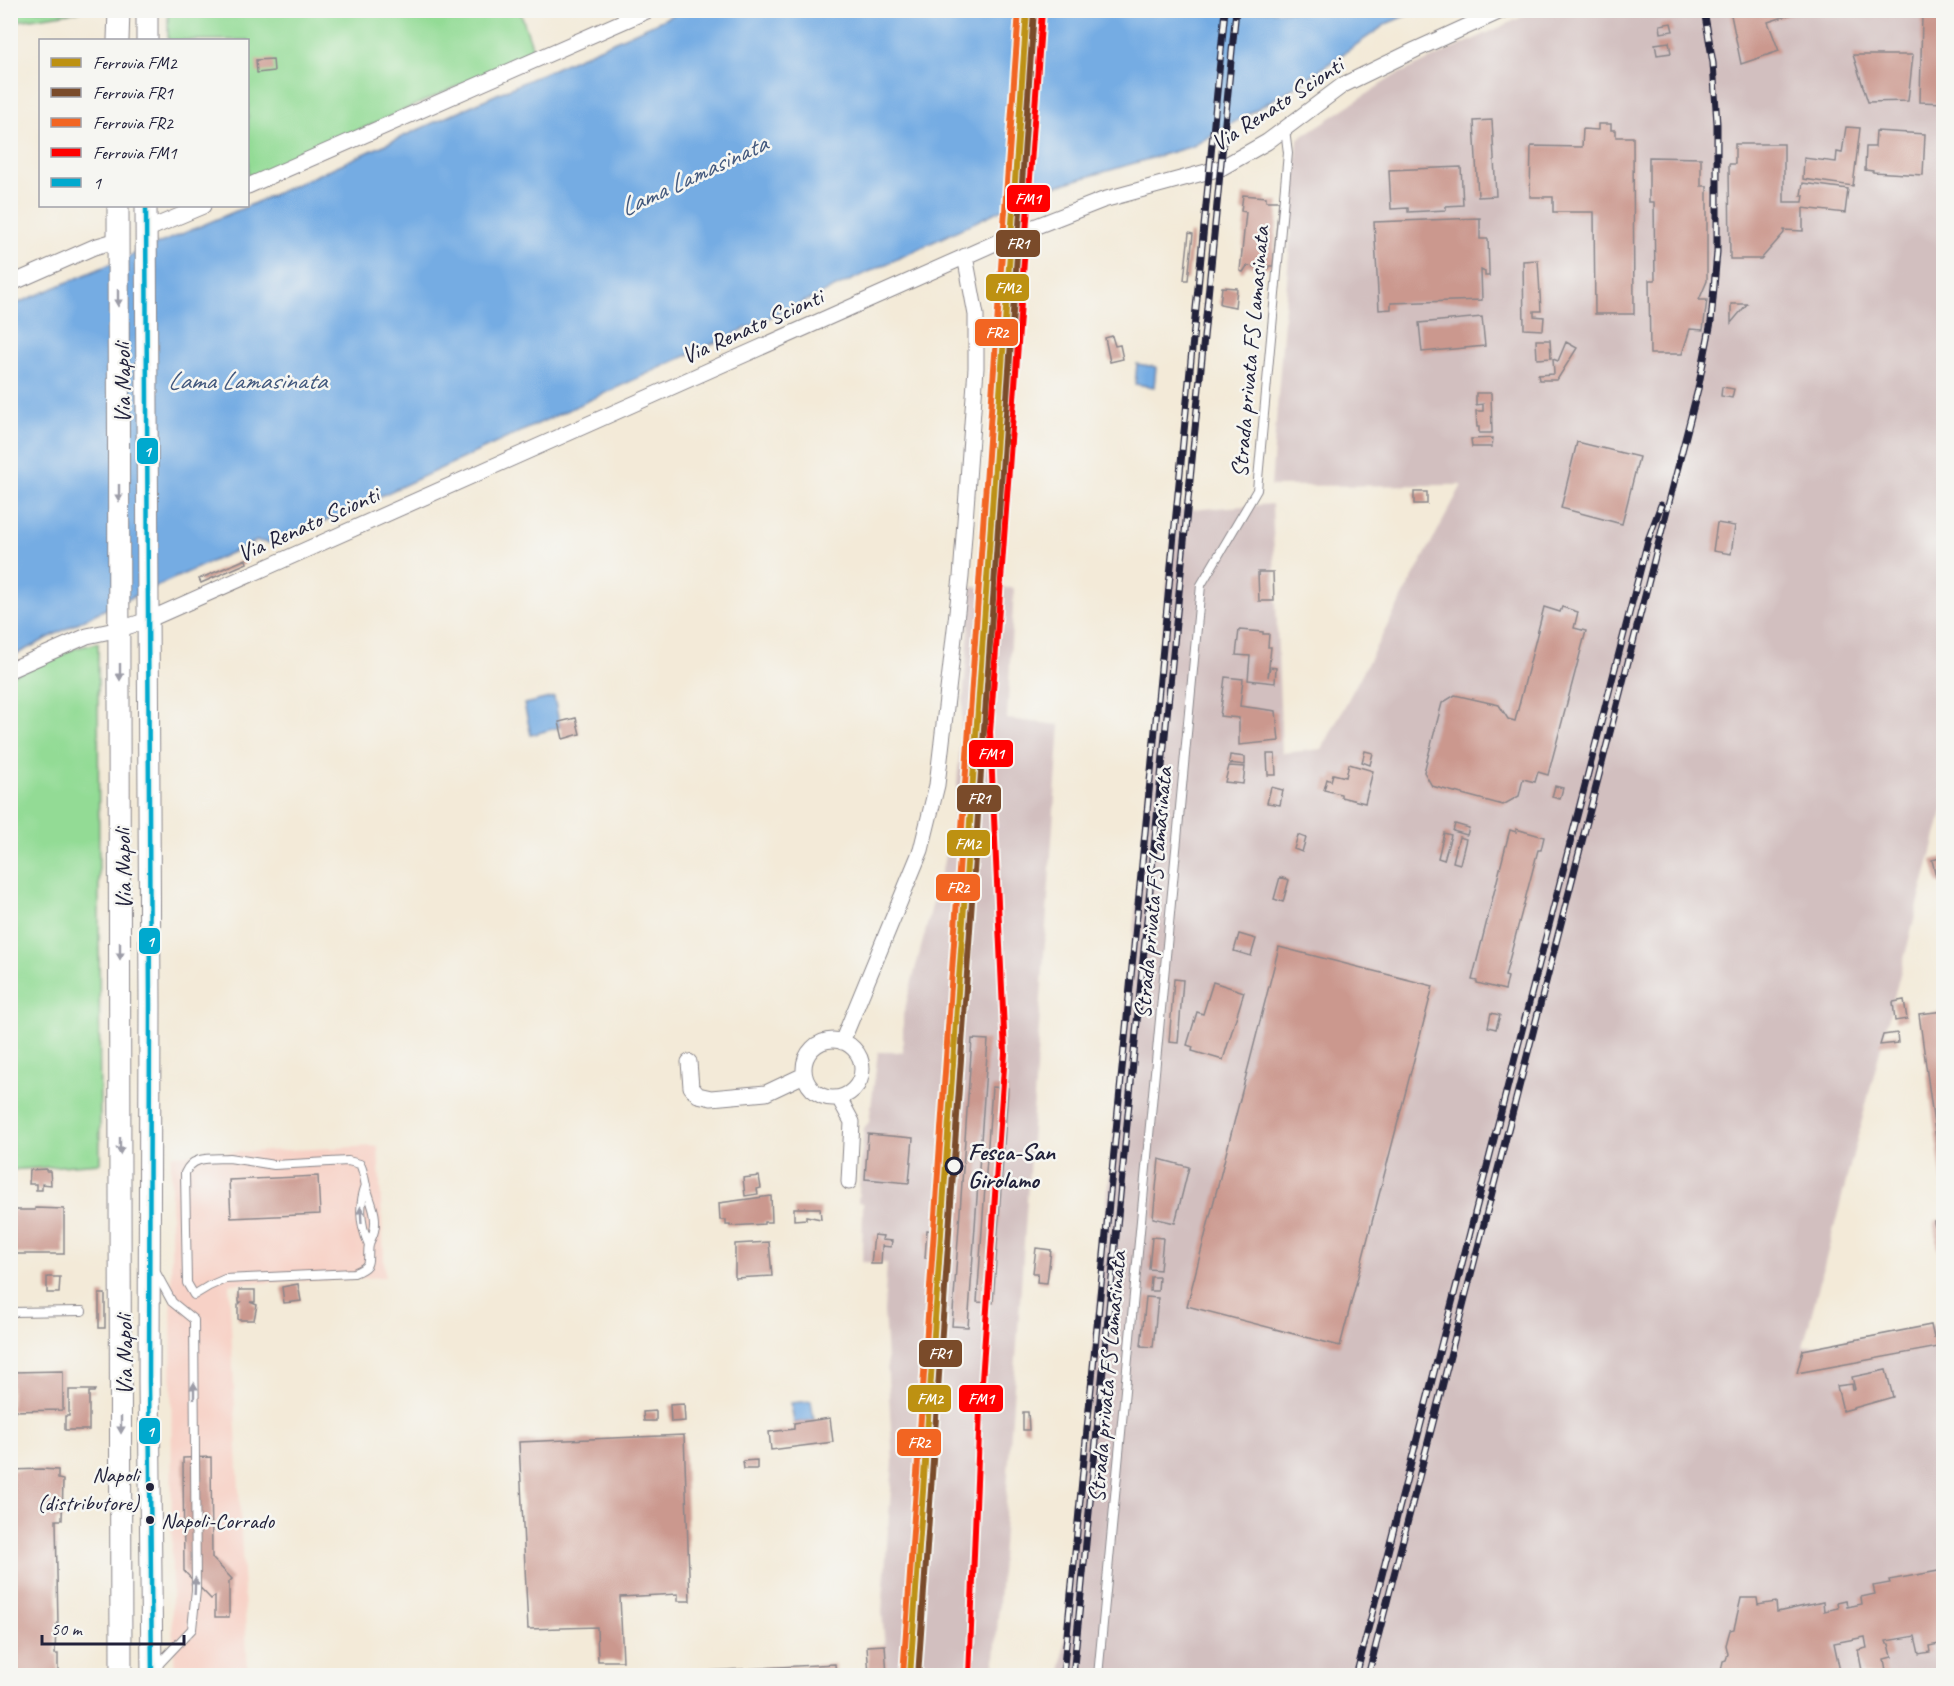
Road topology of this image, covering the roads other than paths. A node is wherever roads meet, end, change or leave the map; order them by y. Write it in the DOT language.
graph roads {
  1 [pos="119,10"];
  2 [pos="147,10"];
  3 [pos="649,10"];
  4 [pos="1503,10"];
  5 [pos="118,39"];
  6 [pos="147,39"];
  7 [pos="1285,129"];
  8 [pos="249,186"];
  9 [pos="118,207"];
  10 [pos="146,207"];
  11 [pos="201,207"];
  12 [pos="146,230"];
  13 [pos="118,240"];
  14 [pos="964,256"];
  15 [pos="10,284"];
  16 [pos="148,611"];
  17 [pos="120,622"];
  18 [pos="10,670"];
  19 [pos="842,1042"];
  20 [pos="689,1062"];
  21 [pos="804,1075"];
  22 [pos="839,1098"];
  23 [pos="849,1182"];
  24 [pos="366,1185"];
  25 [pos="369,1245"];
  26 [pos="149,1261"];
  27 [pos="82,1311"];
  28 [pos="10,1312"];
  29 [pos="152,1673"];
  30 [pos="121,1676"];
  31 [pos="1098,1676"];
  1 -- 5 [label="main road"];
  2 -- 6 [label="main road"];
  3 -- 8 [label="street"];
  4 -- 7 [label="street, Via Renato Scionti"];
  7 -- 14 [label="street, Via Renato Scionti"];
  7 -- 31 [label="lane, Strada privata FS Lamasinata"];
  9 -- 13 [label="main road, Via Napoli"];
  10 -- 12 [label="main road, Via Napoli"];
  11 -- 12 [label="street"];
  12 -- 16 [label="main road, Via Napoli"];
  13 -- 15 [label="street"];
  13 -- 17 [label="main road, Via Napoli, one-way"];
  14 -- 16 [label="street, Via Renato Scionti"];
  14 -- 19 [label="street"];
  16 -- 17 [label="street, Via Renato Scionti"];
  16 -- 26 [label="main road, Via Napoli"];
  17 -- 18 [label="street, Via Renato Scionti"];
  17 -- 30 [label="main road, Via Napoli, one-way"];
  19 -- 21 [label="street"];
  19 -- 22 [label="street"];
  20 -- 21 [label="street"];
  21 -- 22 [label="street"];
  22 -- 23 [label="street"];
  24 -- 25 [label="lane"];
  25 -- 24 [label="lane, one-way"];
  24 -- 25 [label="lane"];
  26 -- 29 [label="main road, Via Napoli"];
  29 -- 26 [label="lane, one-way"];
  27 -- 28 [label="lane"];
}
